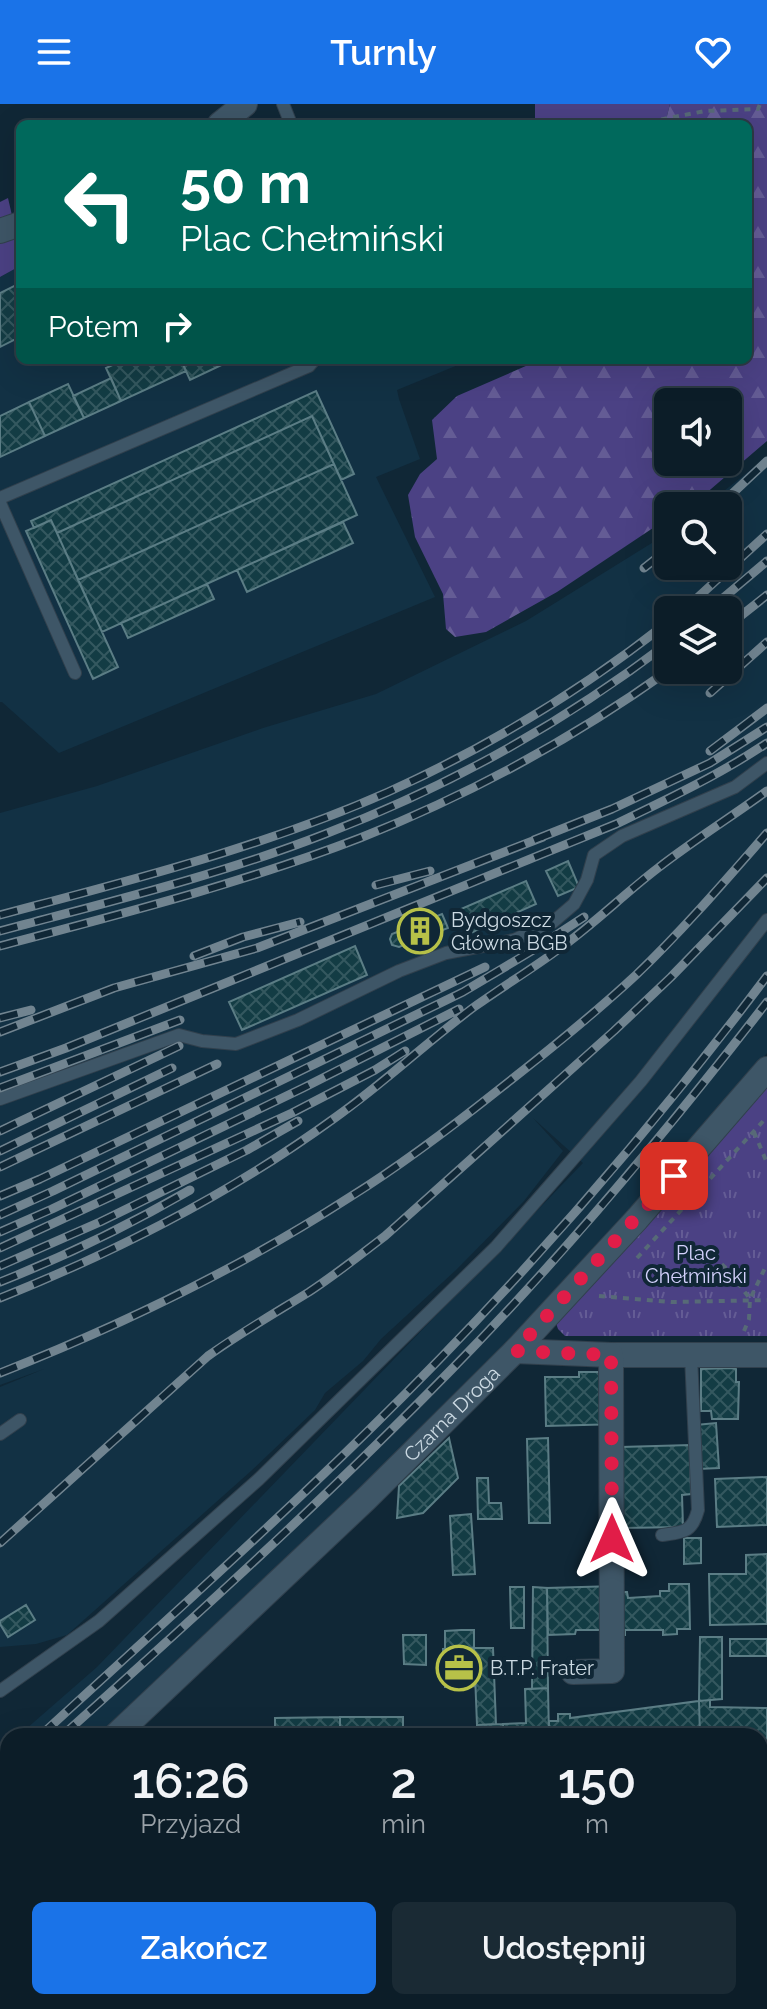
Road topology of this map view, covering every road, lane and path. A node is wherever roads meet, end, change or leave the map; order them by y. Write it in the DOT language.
graph roads {
  1 [pos="245,104"];
  2 [pos="760,104"];
  3 [pos="225,120"];
  4 [pos="658,120"];
  5 [pos="311,364"];
  6 [pos="0,501"];
  7 [pos="75,673"];
  8 [pos="767,763"];
  9 [pos="767,920"];
  10 [pos="767,1069"];
  11 [pos="0,1099"];
  12 [pos="754,1131"];
  13 [pos="767,1163"];
  14 [pos="713,1256"];
  15 [pos="767,1264"];
  16 [pos="599,1296"];
  17 [pos="750,1299"];
  18 [pos="767,1300"];
  19 [pos="515,1351"];
  20 [pos="611,1355"];
  21 [pos="767,1355"];
  22 [pos="691,1356"];
  23 [pos="736,1356"];
  24 [pos="20,1420"];
  25 [pos="0,1434"];
  26 [pos="662,1535"];
  27 [pos="573,1672"];
  28 [pos="0,1691"];
  29 [pos="123,1728"];
  1 -- 3 [label="street"];
  2 -- 4 [label="path"];
  5 -- 6 [label="lane"];
  6 -- 7 [label="lane"];
  8 -- 11 [label="lane"];
  9 -- 28 [label="lane"];
  10 -- 19 [label="street, Czarna Droga"];
  12 -- 13 [label="path"];
  14 -- 17 [label="path"];
  15 -- 17 [label="path"];
  16 -- 17 [label="path"];
  17 -- 18 [label="path"];
  17 -- 23 [label="path"];
  19 -- 20 [label="street"];
  19 -- 29 [label="street, Czarna Droga"];
  20 -- 22 [label="street"];
  20 -- 27 [label="street"];
  21 -- 23 [label="street"];
  22 -- 23 [label="street"];
  22 -- 26 [label="lane"];
  24 -- 25 [label="lane"];
}
